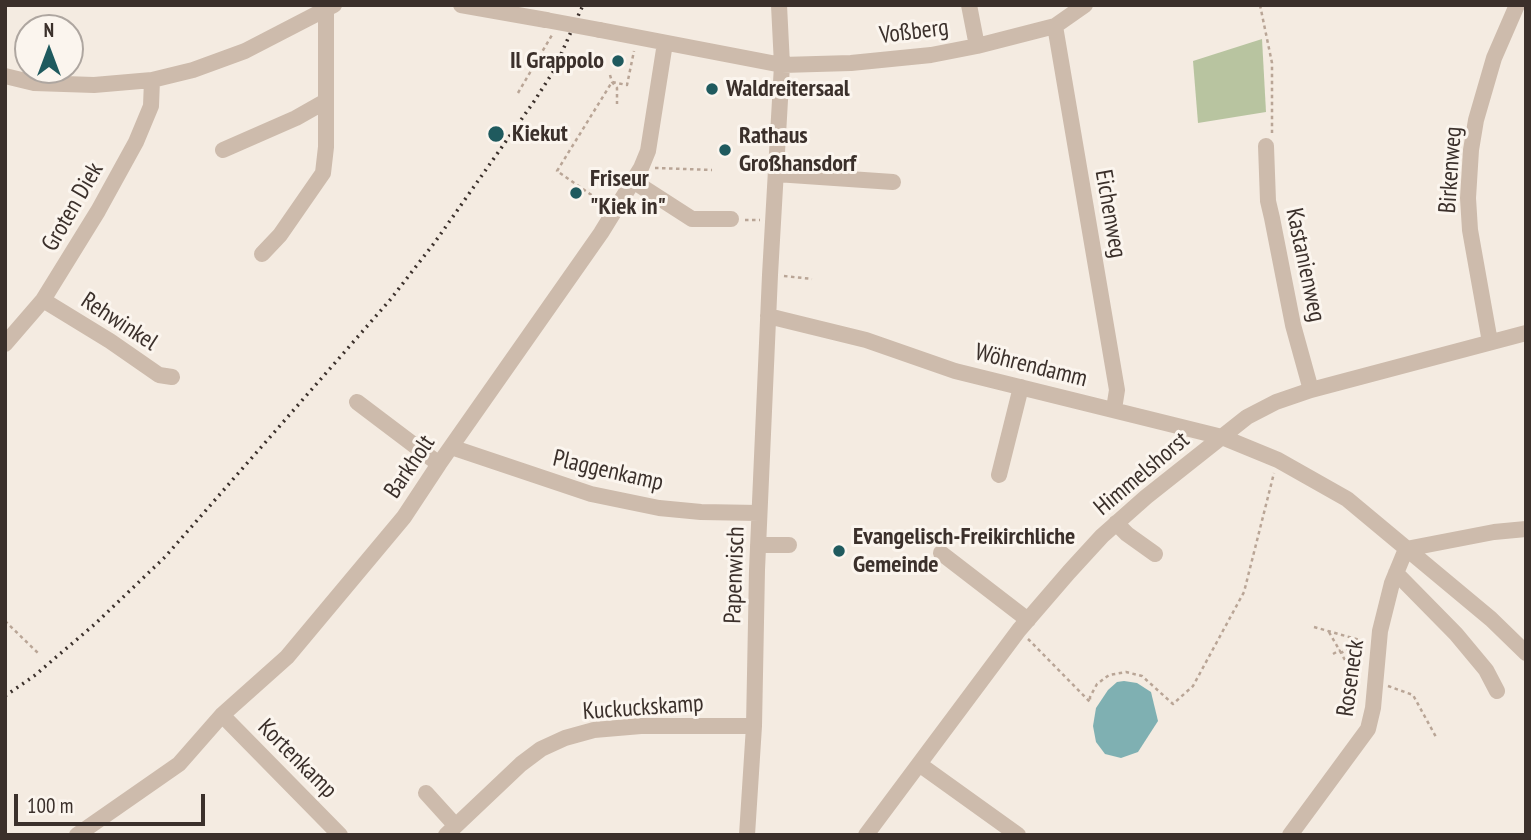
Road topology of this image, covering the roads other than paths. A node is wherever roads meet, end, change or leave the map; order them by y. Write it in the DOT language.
graph roads {
  1 [pos="461,5"];
  2 [pos="779,5"];
  3 [pos="968,5"];
  4 [pos="1085,5"];
  5 [pos="1517,5"];
  6 [pos="330,8"];
  7 [pos="539,14"];
  8 [pos="1055,26"];
  9 [pos="664,43"];
  10 [pos="977,46"];
  11 [pos="782,65"];
  12 [pos="5,76"];
  13 [pos="152,80"];
  14 [pos="326,101"];
  15 [pos="1266,146"];
  16 [pos="223,150"];
  17 [pos="637,174"];
  18 [pos="776,174"];
  19 [pos="892,182"];
  20 [pos="731,219"];
  21 [pos="262,254"];
  22 [pos="43,300"];
  23 [pos="768,316"];
  24 [pos="1526,332"];
  25 [pos="1490,342"];
  26 [pos="5,344"];
  27 [pos="172,377"];
  28 [pos="1021,387"];
  29 [pos="1311,390"];
  30 [pos="357,402"];
  31 [pos="1114,409"];
  32 [pos="1222,437"];
  33 [pos="451,447"];
  34 [pos="439,464"];
  35 [pos="999,475"];
  36 [pos="760,513"];
  37 [pos="1116,523"];
  38 [pos="1526,529"];
  39 [pos="758,545"];
  40 [pos="789,545"];
  41 [pos="1406,549"];
  42 [pos="941,553"];
  43 [pos="1156,554"];
  44 [pos="1396,573"];
  45 [pos="1024,625"];
  46 [pos="1526,653"];
  47 [pos="1497,691"];
  48 [pos="222,715"];
  49 [pos="754,726"];
  50 [pos="919,764"];
  51 [pos="426,793"];
  52 [pos="450,830"];
  53 [pos="77,835"];
  54 [pos="340,835"];
  55 [pos="747,835"];
  56 [pos="866,835"];
  57 [pos="1018,835"];
  58 [pos="1290,835"];
  1 -- 7 [label="street, Voßberg"];
  2 -- 11 [label="street"];
  3 -- 10 [label="street"];
  4 -- 8 [label="street, Voßberg"];
  5 -- 25 [label="street, Birkenweg"];
  6 -- 13 [label="street"];
  6 -- 14 [label="street"];
  7 -- 9 [label="street, Voßberg, bridge"];
  8 -- 10 [label="street, Voßberg"];
  8 -- 31 [label="street, Eichenweg"];
  9 -- 11 [label="street, Voßberg"];
  9 -- 17 [label="street, Barkholt"];
  10 -- 11 [label="street, Voßberg"];
  11 -- 18 [label="street"];
  12 -- 13 [label="street"];
  13 -- 22 [label="street, Groten Diek"];
  14 -- 16 [label="street"];
  14 -- 21 [label="street"];
  15 -- 29 [label="street, Kastanienweg"];
  17 -- 20 [label="street"];
  17 -- 33 [label="street, Barkholt"];
  18 -- 19 [label="street"];
  18 -- 23 [label="street"];
  22 -- 26 [label="street, Groten Diek"];
  22 -- 27 [label="street, Rehwinkel"];
  23 -- 28 [label="street, Wöhrendamm"];
  23 -- 36 [label="street, Papenwisch"];
  24 -- 25 [label="street, Himmelshorst"];
  25 -- 29 [label="street, Himmelshorst"];
  28 -- 31 [label="street, Wöhrendamm"];
  28 -- 35 [label="street"];
  29 -- 32 [label="street, Himmelshorst"];
  30 -- 34 [label="street"];
  31 -- 32 [label="street, Wöhrendamm"];
  32 -- 37 [label="street, Himmelshorst"];
  32 -- 41 [label="street, Wöhrendamm"];
  33 -- 34 [label="street, Barkholt"];
  33 -- 36 [label="street, Plaggenkamp"];
  34 -- 48 [label="street, Barkholt"];
  36 -- 39 [label="street, Papenwisch"];
  37 -- 43 [label="street"];
  37 -- 45 [label="street, Himmelshorst"];
  38 -- 41 [label="street"];
  39 -- 40 [label="street"];
  39 -- 49 [label="street, Papenwisch"];
  41 -- 44 [label="street, Roseneck"];
  41 -- 46 [label="street, Wöhrendamm"];
  42 -- 45 [label="street"];
  44 -- 47 [label="street"];
  44 -- 58 [label="street, Roseneck"];
  45 -- 50 [label="street, Himmelshorst"];
  48 -- 53 [label="street, Barkholt"];
  48 -- 54 [label="street, Kortenkamp"];
  49 -- 52 [label="street, Kuckuckskamp"];
  49 -- 55 [label="street, Papenwisch"];
  50 -- 56 [label="street, Himmelshorst"];
  50 -- 57 [label="street"];
  51 -- 52 [label="street"];
}
